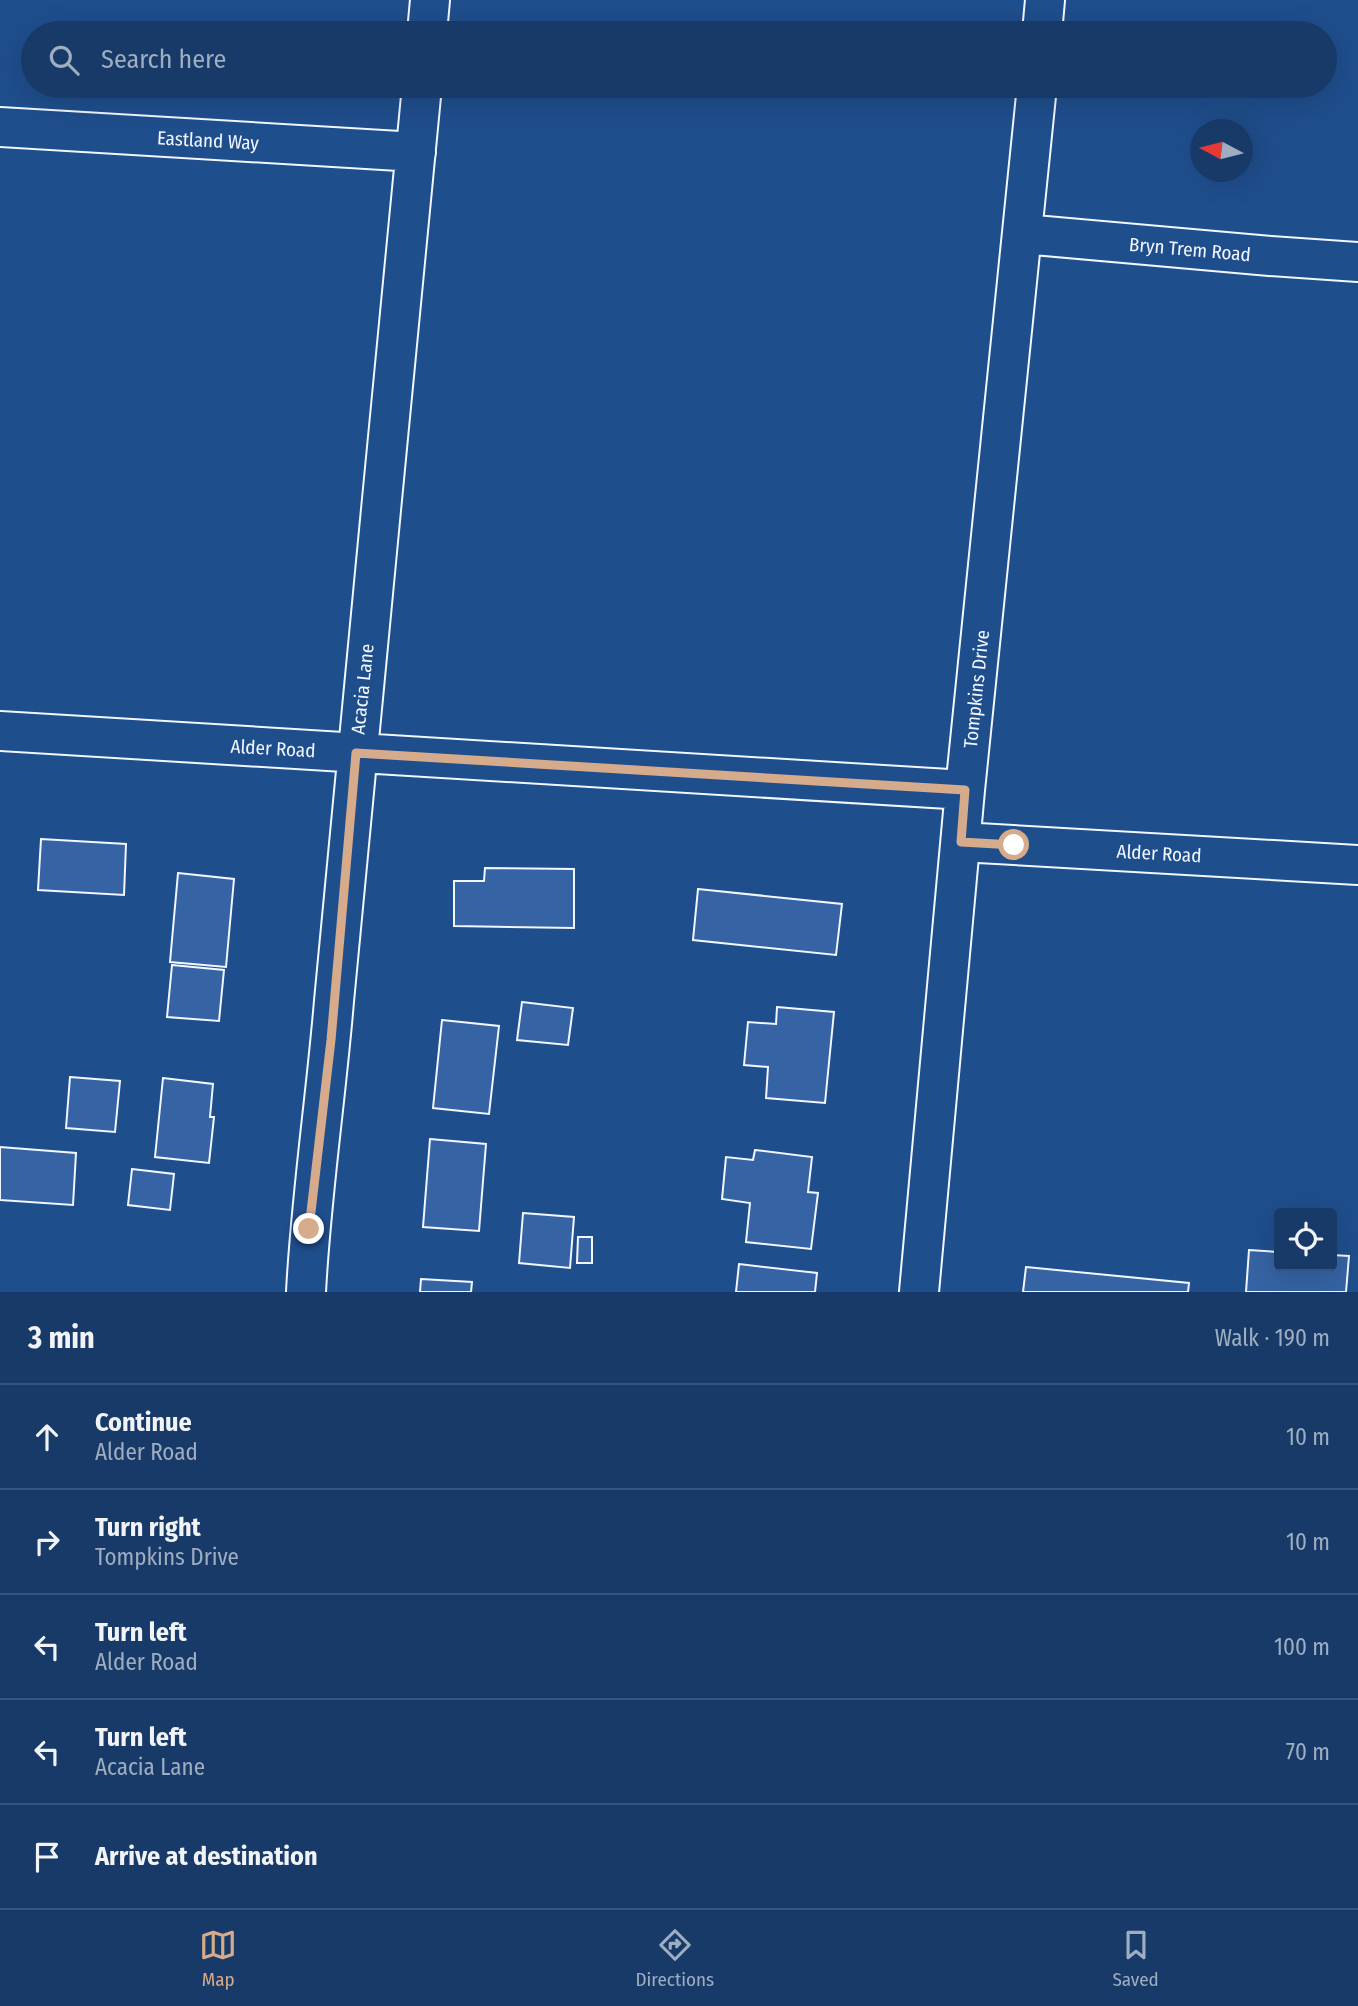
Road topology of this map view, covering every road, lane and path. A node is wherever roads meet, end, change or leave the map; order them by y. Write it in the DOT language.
graph roads {
  1 [pos="430,0"];
  2 [pos="1045,0"];
  3 [pos="428,21"];
  4 [pos="1043,21"];
  5 [pos="421,98"];
  6 [pos="1036,98"];
  7 [pos="0,127"];
  8 [pos="416,152"];
  9 [pos="1023,234"];
  10 [pos="1358,262"];
  11 [pos="0,732"];
  12 [pos="356,753"];
  13 [pos="965,790"];
  14 [pos="961,842"];
  15 [pos="1358,864"];
  16 [pos="306,1292"];
  17 [pos="919,1292"];
  1 -- 3 [label="street"];
  2 -- 4 [label="street"];
  5 -- 8 [label="street, Acacia Lane"];
  6 -- 9 [label="street, Tompkins Drive"];
  7 -- 8 [label="street, Eastland Way"];
  8 -- 12 [label="street, Acacia Lane"];
  9 -- 10 [label="street, Bryn Trem Road"];
  9 -- 13 [label="street, Tompkins Drive"];
  11 -- 12 [label="street, Alder Road"];
  12 -- 13 [label="street, Alder Road"];
  12 -- 16 [label="street, Acacia Lane"];
  13 -- 14 [label="street, Tompkins Drive"];
  14 -- 15 [label="street, Alder Road"];
  14 -- 17 [label="street, Tompkins Drive"];
}
